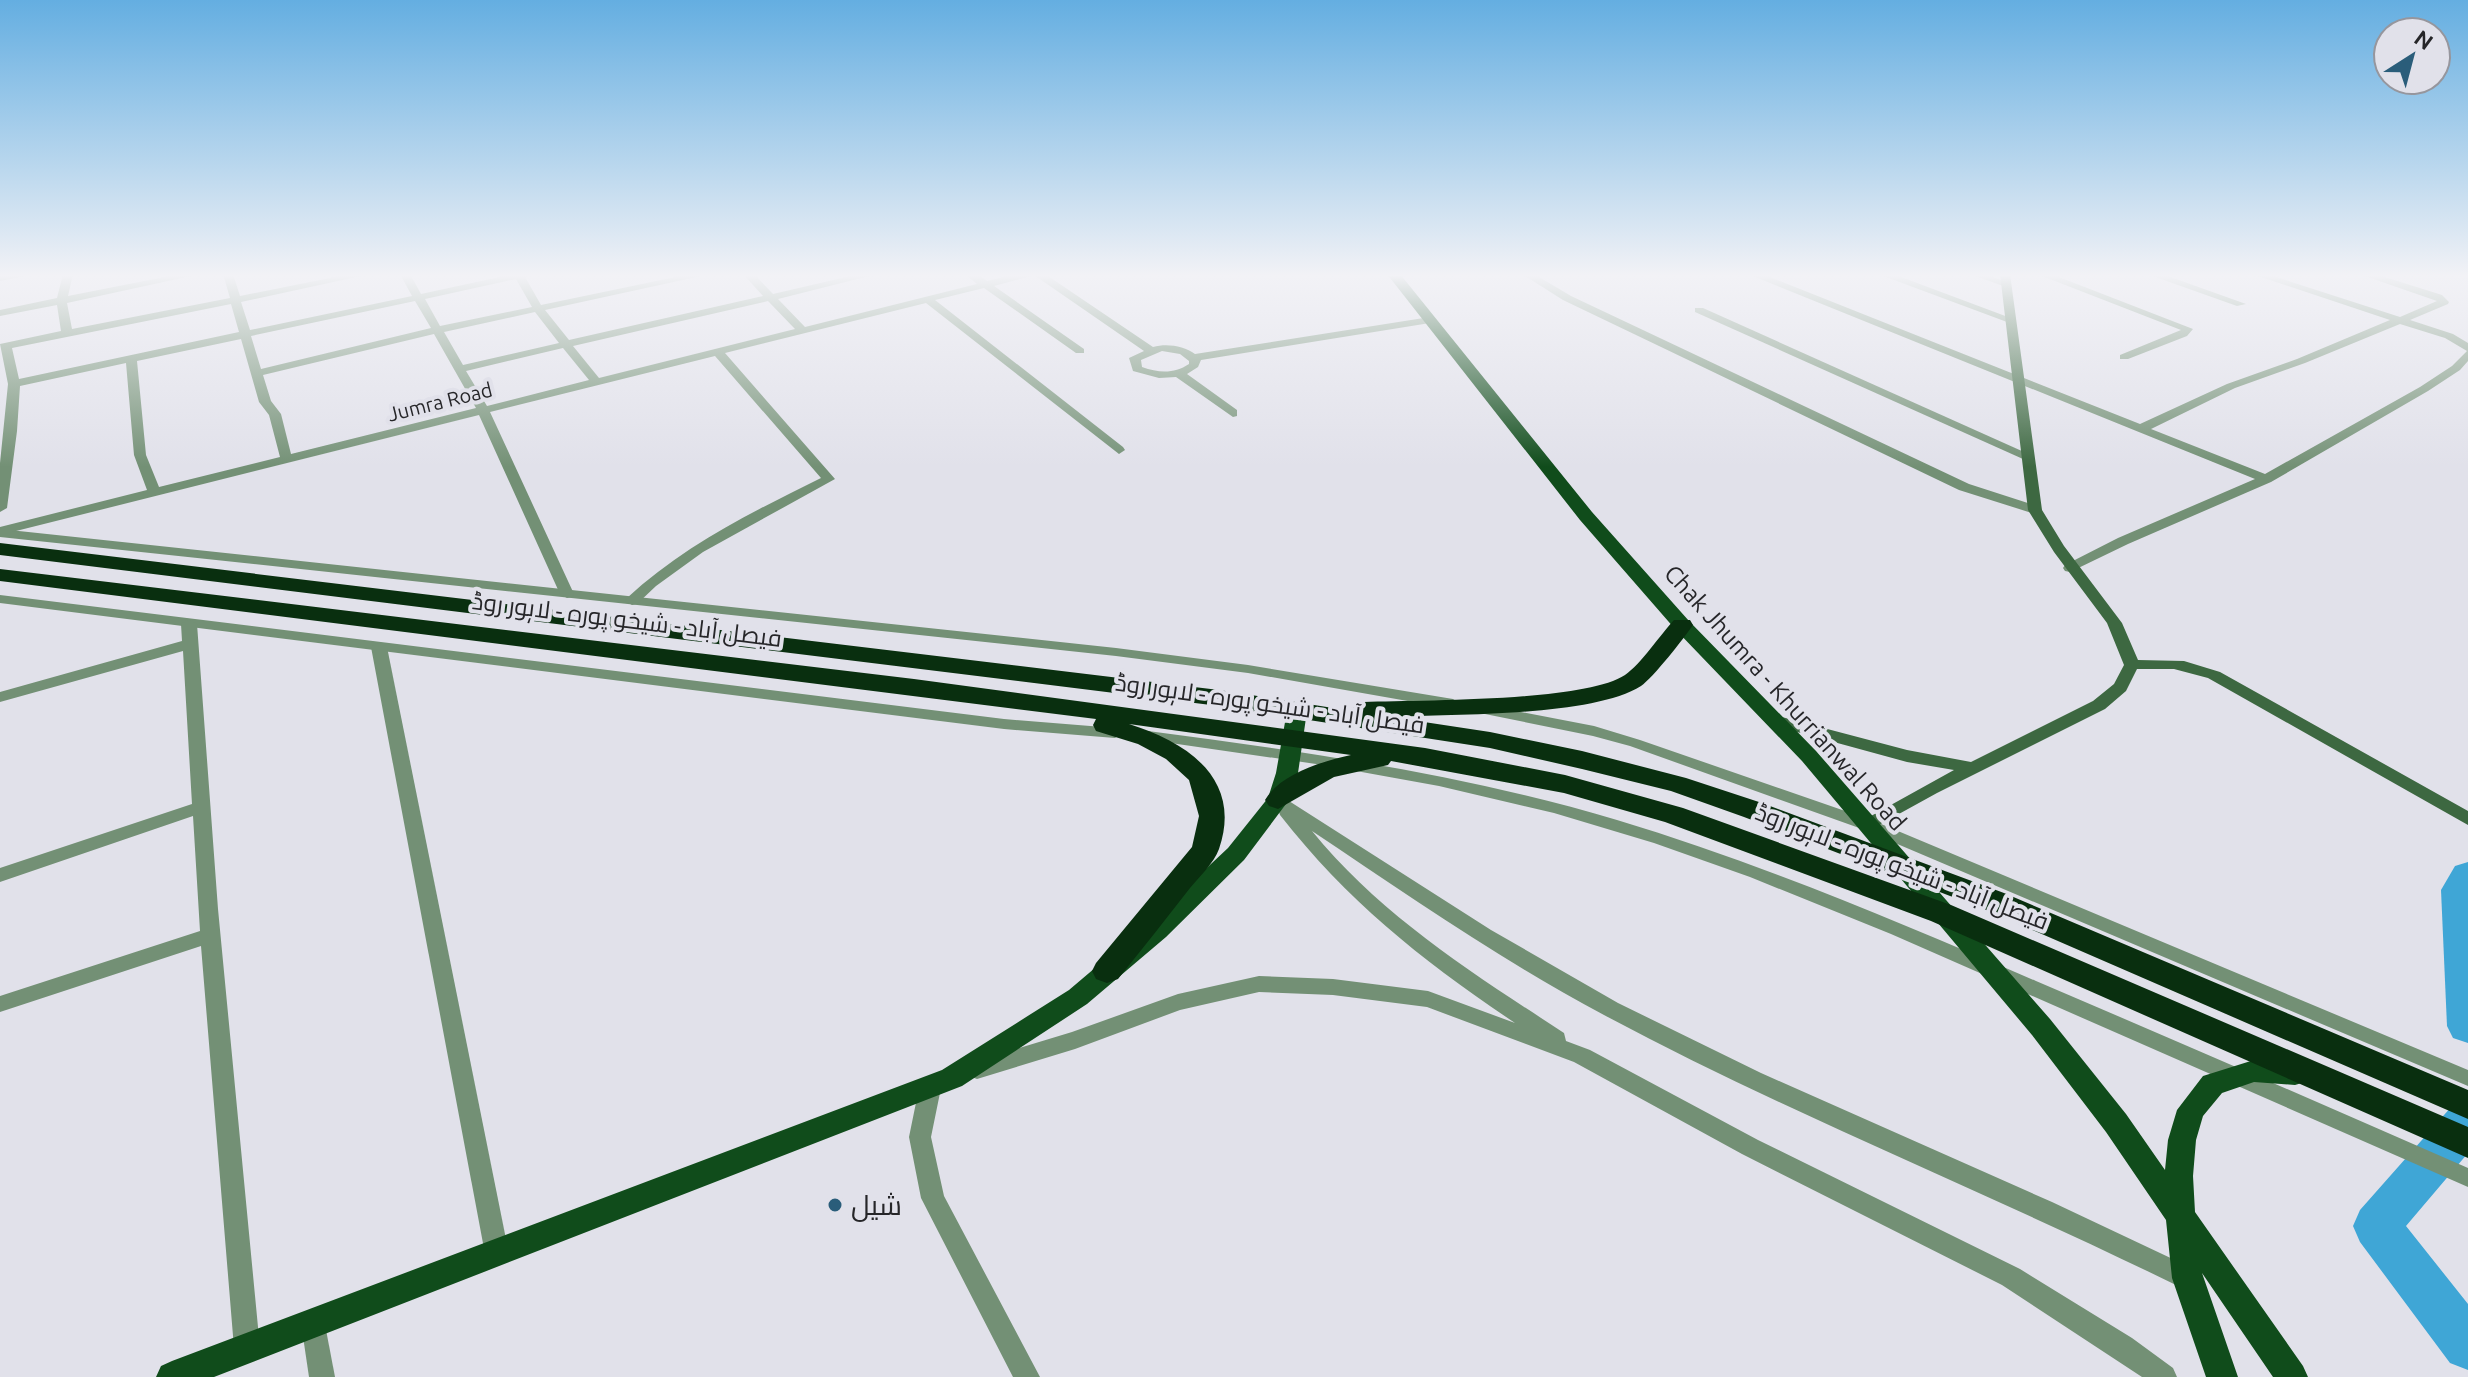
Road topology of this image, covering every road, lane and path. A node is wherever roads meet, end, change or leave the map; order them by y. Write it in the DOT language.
graph roads {
  1 [pos="41,338"];
  2 [pos="226,338"];
  3 [pos="247,338"];
  4 [pos="402,338"];
  5 [pos="441,338"];
  6 [pos="560,338"];
  7 [pos="600,338"];
  8 [pos="775,338"];
  9 [pos="977,338"];
  10 [pos="1061,338"];
  11 [pos="1133,338"];
  12 [pos="1317,338"];
  13 [pos="1444,338"];
  14 [pos="1652,338"];
  15 [pos="1762,338"];
  16 [pos="1913,338"];
  17 [pos="2013,338"];
  18 [pos="2172,338"];
  19 [pos="2354,338"];
  20 [pos="3,346"];
  21 [pos="566,346"];
  22 [pos="1150,350"];
  23 [pos="1080,351"];
  24 [pos="719,353"];
  25 [pos="2468,354"];
  26 [pos="2124,357"];
  27 [pos="1194,358"];
  28 [pos="131,359"];
  29 [pos="458,369"];
  30 [pos="257,373"];
  31 [pos="1179,374"];
  32 [pos="2017,380"];
  33 [pos="596,382"];
  34 [pos="14,384"];
  35 [pos="483,410"];
  36 [pos="1233,413"];
  37 [pos="2140,429"];
  38 [pos="1119,450"];
  39 [pos="2027,456"];
  40 [pos="286,458"];
  41 [pos="2266,479"];
  42 [pos="154,491"];
  43 [pos="0,508"];
  44 [pos="2035,510"];
  45 [pos="0,532"];
  46 [pos="0,549"];
  47 [pos="2070,568"];
  48 [pos="0,575"];
  49 [pos="567,594"];
  50 [pos="0,599"];
  51 [pos="632,601"];
  52 [pos="1682,625"];
  53 [pos="189,634"];
  54 [pos="379,647"];
  55 [pos="2132,665"];
  56 [pos="0,697"];
  57 [pos="986,697"];
  58 [pos="1457,705"];
  59 [pos="1774,720"];
  60 [pos="1300,729"];
  61 [pos="1138,735"];
  62 [pos="1425,757"];
  63 [pos="1350,763"];
  64 [pos="1973,768"];
  65 [pos="1278,800"];
  66 [pos="201,807"];
  67 [pos="2468,819"];
  68 [pos="1868,825"];
  69 [pos="1899,864"];
  70 [pos="0,875"];
  71 [pos="1941,913"];
  72 [pos="211,935"];
  73 [pos="1992,970"];
  74 [pos="1107,971"];
  75 [pos="0,1004"];
  76 [pos="2379,1054"];
  77 [pos="1582,1056"];
  78 [pos="2239,1075"];
  79 [pos="2322,1078"];
  80 [pos="2468,1078"];
  81 [pos="941,1083"];
  82 [pos="2468,1105"];
  83 [pos="2468,1143"];
  84 [pos="2468,1178"];
  85 [pos="2180,1216"];
  86 [pos="497,1254"];
  87 [pos="2187,1278"];
  88 [pos="314,1323"];
  89 [pos="247,1348"];
  90 [pos="172,1377"];
  91 [pos="322,1377"];
  92 [pos="1027,1377"];
  93 [pos="2164,1377"];
  94 [pos="2222,1377"];
  95 [pos="2292,1377"];
  1 -- 20 [label="street"];
  2 -- 28 [label="street"];
  3 -- 30 [label="street"];
  4 -- 30 [label="street"];
  5 -- 29 [label="street"];
  6 -- 21 [label="street"];
  7 -- 21 [label="street"];
  8 -- 24 [label="street, Jumra Road"];
  9 -- 38 [label="street"];
  10 -- 23 [label="street"];
  11 -- 22 [label="street"];
  12 -- 27 [label="street"];
  13 -- 52 [label="main road, Chak Jhumra - Khurrianwal Road"];
  14 -- 44 [label="street"];
  15 -- 39 [label="street"];
  16 -- 32 [label="street"];
  17 -- 32 [label="main road"];
  18 -- 26 [label="street"];
  19 -- 37 [label="street"];
  20 -- 34 [label="street"];
  21 -- 29 [label="street"];
  21 -- 33 [label="street"];
  22 -- 27 [label="street"];
  22 -- 31 [label="street"];
  24 -- 33 [label="street, Jumra Road"];
  24 -- 51 [label="street"];
  25 -- 41 [label="street"];
  27 -- 31 [label="street"];
  28 -- 34 [label="street"];
  28 -- 42 [label="street"];
  29 -- 35 [label="street"];
  30 -- 40 [label="street"];
  31 -- 36 [label="street"];
  32 -- 37 [label="street"];
  32 -- 39 [label="main road"];
  33 -- 35 [label="street, Jumra Road"];
  34 -- 43 [label="street"];
  35 -- 40 [label="street, Jumra Road"];
  35 -- 49 [label="street"];
  37 -- 41 [label="street"];
  39 -- 44 [label="main road"];
  40 -- 42 [label="street, Jumra Road"];
  41 -- 47 [label="street"];
  42 -- 45 [label="street, Jumra Road"];
  44 -- 47 [label="main road"];
  45 -- 49 [label="lane"];
  46 -- 60 [label="highway, فیصل آباد - شیخو پورہ - لاہور روڈ"];
  47 -- 55 [label="main road"];
  48 -- 57 [label="highway, فیصل آباد - شیخو پورہ - لاہور روڈ"];
  49 -- 51 [label="lane"];
  50 -- 53 [label="lane"];
  51 -- 58 [label="lane"];
  52 -- 58 [label="highway"];
  52 -- 59 [label="main road, Chak Jhumra - Khurrianwal Road"];
  53 -- 54 [label="lane"];
  53 -- 56 [label="street"];
  53 -- 66 [label="street"];
  54 -- 61 [label="lane"];
  54 -- 86 [label="street"];
  55 -- 64 [label="main road"];
  55 -- 67 [label="main road"];
  57 -- 60 [label="highway, فیصل آباد - شیخو پورہ - لاہور روڈ"];
  57 -- 61 [label="highway"];
  58 -- 60 [label="highway"];
  58 -- 68 [label="lane"];
  59 -- 64 [label="main road"];
  59 -- 68 [label="main road, Chak Jhumra - Khurrianwal Road"];
  60 -- 61 [label="lane"];
  60 -- 62 [label="highway, فیصل آباد - شیخو پورہ - لاہور روڈ"];
  60 -- 63 [label="lane"];
  60 -- 65 [label="main road"];
  60 -- 69 [label="highway, فیصل آباد - شیخو پورہ - لاہور روڈ"];
  61 -- 74 [label="highway"];
  62 -- 63 [label="highway"];
  62 -- 71 [label="highway, فیصل آباد - شیخو پورہ - لاہور روڈ"];
  63 -- 65 [label="highway"];
  63 -- 73 [label="lane"];
  64 -- 68 [label="main road"];
  65 -- 74 [label="main road"];
  65 -- 77 [label="street"];
  65 -- 87 [label="street"];
  66 -- 70 [label="street"];
  66 -- 72 [label="street"];
  68 -- 69 [label="main road, Chak Jhumra - Khurrianwal Road"];
  68 -- 76 [label="lane"];
  69 -- 71 [label="main road, Chak Jhumra - Khurrianwal Road"];
  69 -- 76 [label="highway, فیصل آباد - شیخو پورہ - لاہور روڈ"];
  71 -- 73 [label="main road, Chak Jhumra - Khurrianwal Road"];
  71 -- 79 [label="highway, فیصل آباد - شیخو پورہ - لاہور روڈ"];
  72 -- 75 [label="street"];
  72 -- 89 [label="street"];
  73 -- 78 [label="lane"];
  73 -- 85 [label="main road, Chak Jhumra - Khurrianwal Road"];
  74 -- 81 [label="main road"];
  76 -- 80 [label="lane"];
  76 -- 82 [label="highway, فیصل آباد - شیخو پورہ - لاہور روڈ"];
  77 -- 81 [label="street"];
  77 -- 93 [label="street"];
  78 -- 79 [label="main road"];
  78 -- 84 [label="lane"];
  78 -- 85 [label="main road"];
  79 -- 83 [label="highway, فیصل آباد - شیخو پورہ - لاہور روڈ"];
  81 -- 86 [label="main road"];
  81 -- 92 [label="street"];
  85 -- 87 [label="main road, Chak Jhumra - Khurrianwal Road"];
  85 -- 95 [label="main road"];
  86 -- 88 [label="main road"];
  87 -- 94 [label="main road, Chak Jhumra - Khurrianwal Road"];
  88 -- 89 [label="main road"];
  88 -- 91 [label="street"];
  89 -- 90 [label="main road"];
}
